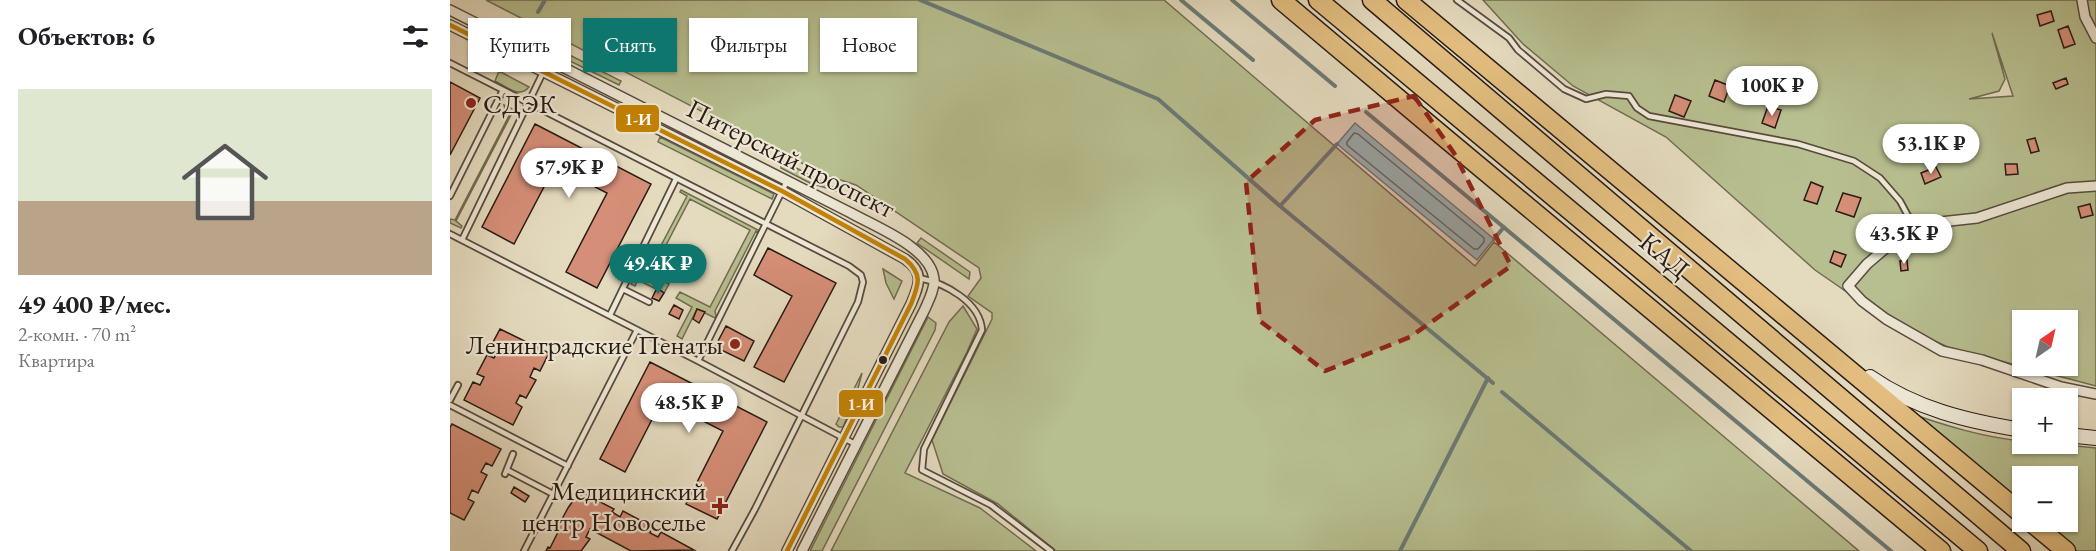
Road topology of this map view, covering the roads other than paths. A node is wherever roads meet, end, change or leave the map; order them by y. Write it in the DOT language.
graph roads {
  1 [pos="1281,0"];
  2 [pos="1318,0"];
  3 [pos="1372,0"];
  4 [pos="1406,0"];
  5 [pos="1457,0"];
  6 [pos="2082,0"];
  7 [pos="450,10"];
  8 [pos="468,19"];
  9 [pos="450,25"];
  10 [pos="468,34"];
  11 [pos="2096,38"];
  12 [pos="450,63"];
  13 [pos="571,71"];
  14 [pos="1403,71"];
  15 [pos="543,72"];
  16 [pos="503,90"];
  17 [pos="529,104"];
  18 [pos="676,179"];
  19 [pos="787,181"];
  20 [pos="2096,186"];
  21 [pos="782,191"];
  22 [pos="450,196"];
  23 [pos="767,224"];
  24 [pos="1551,225"];
  25 [pos="1913,225"];
  26 [pos="450,234"];
  27 [pos="462,240"];
  28 [pos="919,278"];
  29 [pos="935,281"];
  30 [pos="623,289"];
  31 [pos="649,302"];
  32 [pos="610,315"];
  33 [pos="638,330"];
  34 [pos="1806,334"];
  35 [pos="698,361"];
  36 [pos="458,385"];
  37 [pos="2096,394"];
  38 [pos="450,402"];
  39 [pos="801,414"];
  40 [pos="2012,428"];
  41 [pos="2078,436"];
  42 [pos="844,438"];
  43 [pos="2096,438"];
  44 [pos="855,444"];
  45 [pos="513,454"];
  46 [pos="568,466"];
  47 [pos="553,494"];
  48 [pos="2012,506"];
  49 [pos="2043,532"];
  50 [pos="524,551"];
  51 [pos="732,551"];
  52 [pos="787,551"];
  53 [pos="802,551"];
  54 [pos="1051,551"];
  55 [pos="1941,551"];
  56 [pos="1978,551"];
  57 [pos="2021,551"];
  58 [pos="2066,551"];
  1 -- 24 [label="highway"];
  2 -- 14 [label="highway, КАД"];
  3 -- 57 [label="highway, КАД"];
  4 -- 34 [label="highway"];
  5 -- 25 [label="lane"];
  6 -- 11 [label="street"];
  7 -- 8 [label="street, Питерский проспект"];
  9 -- 10 [label="street, Питерский проспект"];
  12 -- 16 [label="lane"];
  13 -- 19 [label="street, Питерский проспект"];
  14 -- 24 [label="highway"];
  14 -- 56 [label="highway, КАД"];
  15 -- 17 [label="lane"];
  15 -- 21 [label="street, Питерский проспект"];
  16 -- 17 [label="lane"];
  16 -- 22 [label="lane"];
  17 -- 18 [label="lane"];
  17 -- 27 [label="lane"];
  18 -- 23 [label="lane"];
  18 -- 30 [label="lane"];
  19 -- 21 [label="lane"];
  19 -- 29 [label="street, Питерский проспект"];
  20 -- 25 [label="street"];
  21 -- 23 [label="lane"];
  21 -- 28 [label="street, Питерский проспект"];
  23 -- 35 [label="lane"];
  23 -- 39 [label="lane"];
  24 -- 55 [label="highway"];
  25 -- 37 [label="street"];
  26 -- 27 [label="lane"];
  27 -- 32 [label="lane"];
  28 -- 29 [label="lane"];
  28 -- 42 [label="street"];
  29 -- 44 [label="street"];
  29 -- 54 [label="lane"];
  30 -- 31 [label="lane"];
  30 -- 32 [label="lane"];
  32 -- 33 [label="lane"];
  33 -- 35 [label="lane"];
  33 -- 46 [label="lane"];
  34 -- 40 [label="main road"];
  34 -- 48 [label="highway"];
  35 -- 39 [label="lane"];
  36 -- 38 [label="lane"];
  38 -- 46 [label="lane"];
  39 -- 42 [label="lane"];
  39 -- 51 [label="lane"];
  41 -- 43 [label="main road"];
  42 -- 44 [label="lane"];
  42 -- 52 [label="street"];
  44 -- 53 [label="street"];
  45 -- 47 [label="lane"];
  46 -- 47 [label="lane"];
  47 -- 50 [label="lane"];
  49 -- 58 [label="highway"];
}
